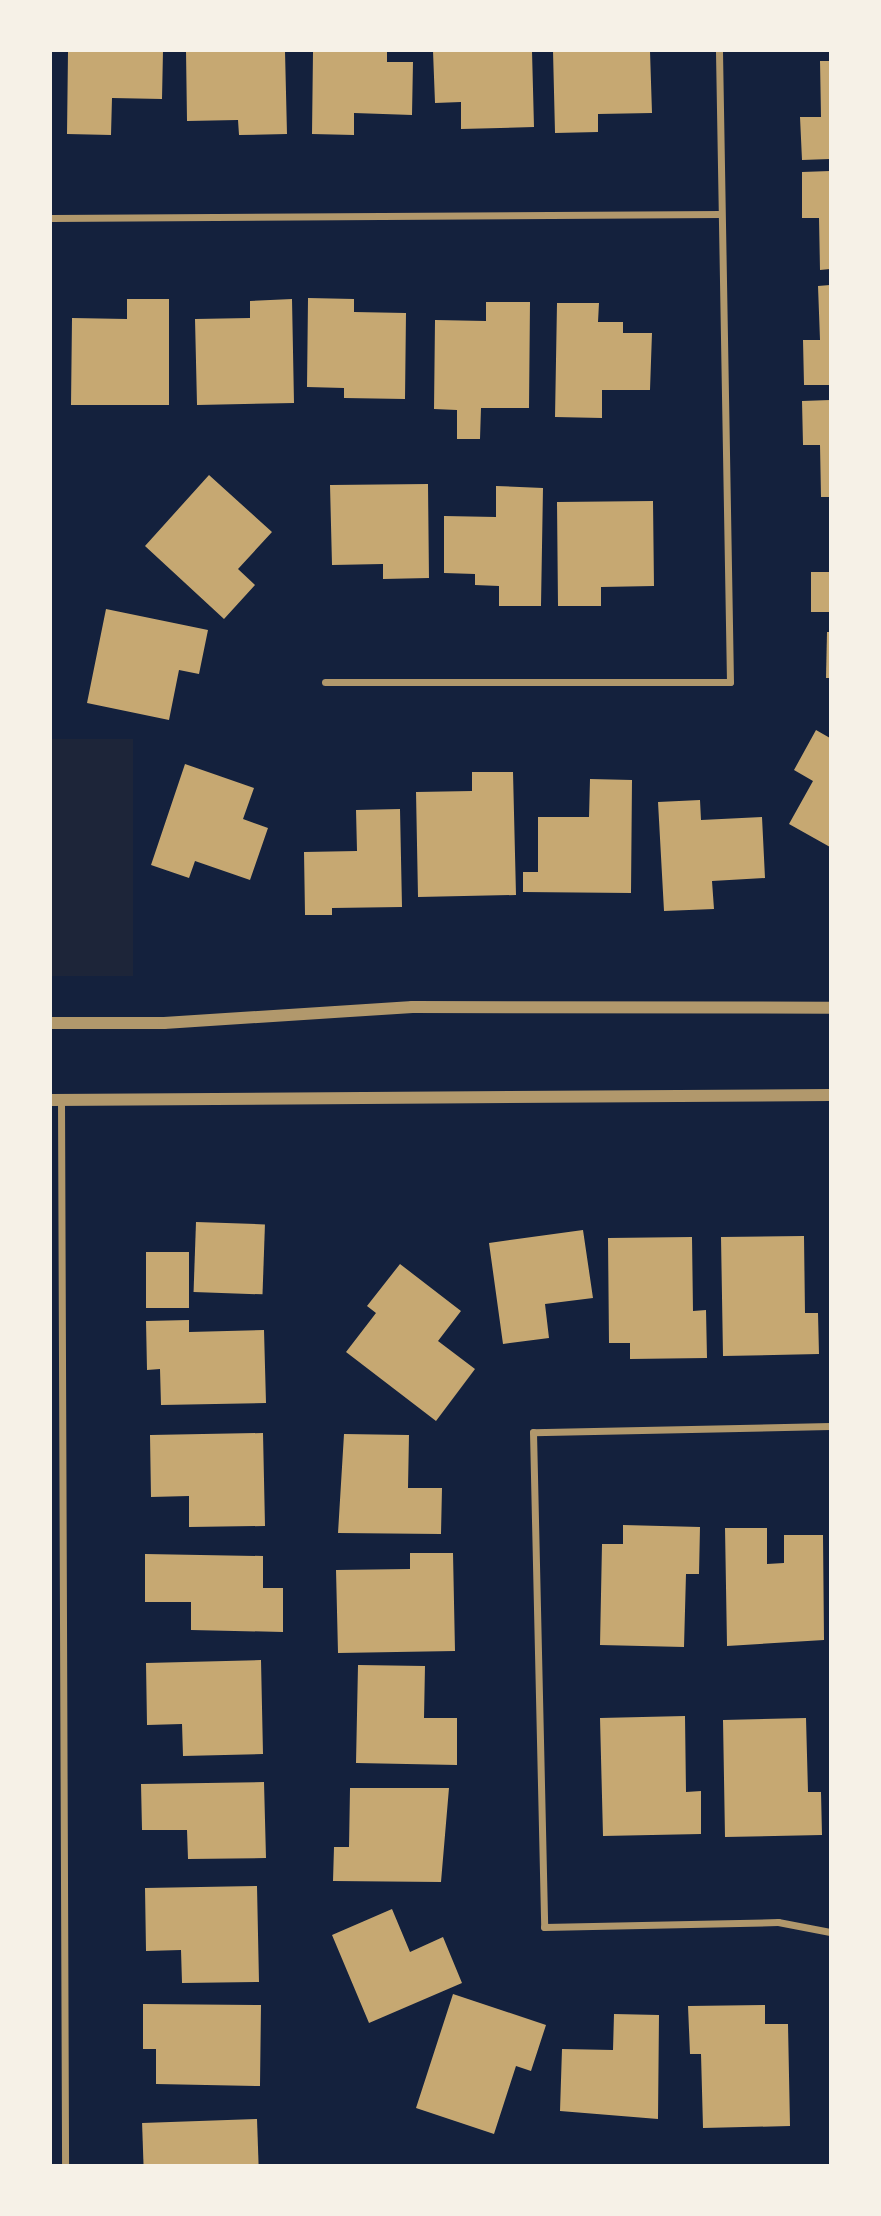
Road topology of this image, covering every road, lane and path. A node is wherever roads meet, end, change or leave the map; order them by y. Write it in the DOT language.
graph roads {
  1 [pos="719,51"];
  2 [pos="721,214"];
  3 [pos="51,218"];
  4 [pos="325,682"];
  5 [pos="830,1008"];
  6 [pos="51,1023"];
  7 [pos="830,1096"];
  8 [pos="56,1100"];
  9 [pos="830,1426"];
  10 [pos="830,1932"];
  11 [pos="65,2165"];
  1 -- 2 [label="street"];
  2 -- 3 [label="street"];
  2 -- 4 [label="street"];
  5 -- 6 [label="street"];
  7 -- 8 [label="street"];
  8 -- 11 [label="street"];
  9 -- 10 [label="street"];
}
